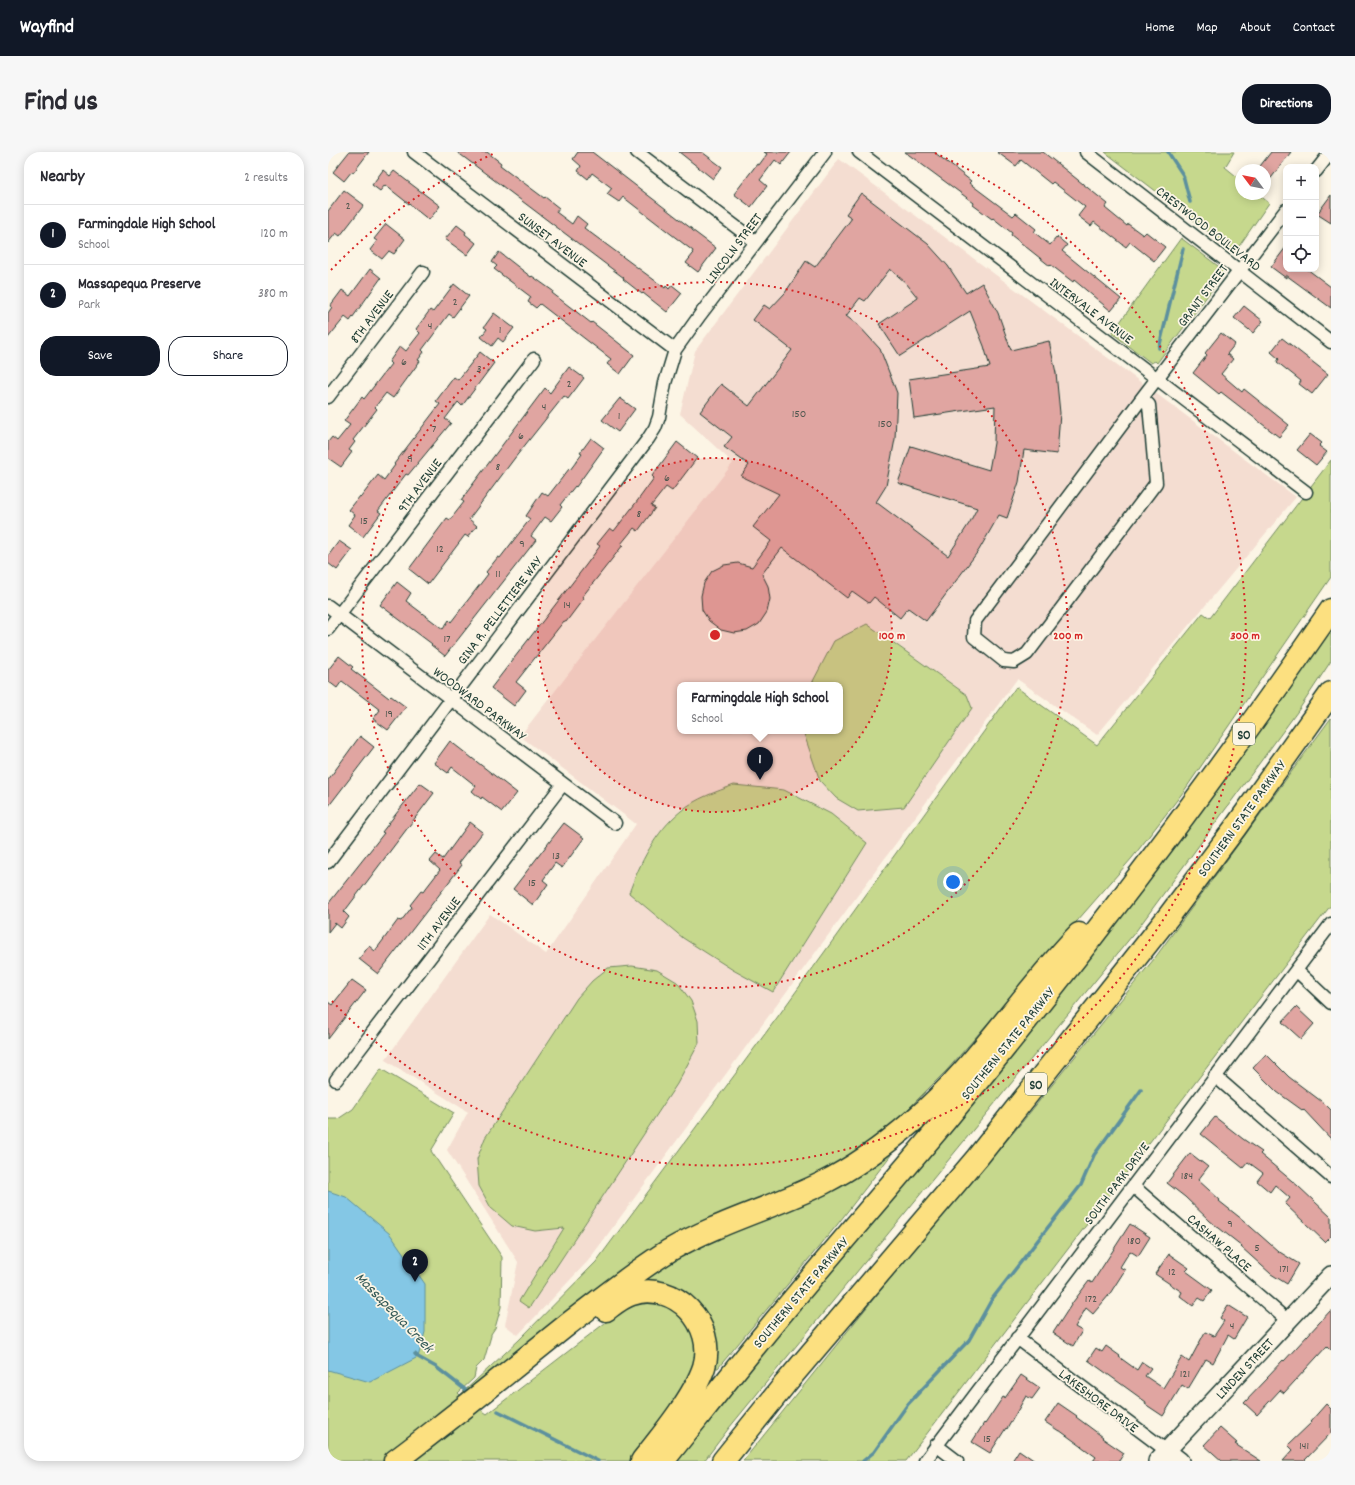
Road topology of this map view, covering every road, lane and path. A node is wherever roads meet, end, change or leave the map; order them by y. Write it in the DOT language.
graph roads {
  1 [pos="414,152"];
  2 [pos="636,152"];
  3 [pos="825,152"];
  4 [pos="859,152"];
  5 [pos="1086,152"];
  6 [pos="1330,155"];
  7 [pos="1319,168"];
  8 [pos="1283,214"];
  9 [pos="756,242"];
  10 [pos="1240,271"];
  11 [pos="423,272"];
  12 [pos="1331,342"];
  13 [pos="675,350"];
  14 [pos="534,359"];
  15 [pos="670,365"];
  16 [pos="1157,378"];
  17 [pos="328,397"];
  18 [pos="1142,398"];
  19 [pos="1306,492"];
  20 [pos="328,606"];
  21 [pos="1331,610"];
  22 [pos="339,614"];
  23 [pos="328,629"];
  24 [pos="1331,693"];
  25 [pos="450,699"];
  26 [pos="563,784"];
  27 [pos="615,823"];
  28 [pos="1155,856"];
  29 [pos="328,862"];
  30 [pos="1331,924"];
  31 [pos="1296,970"];
  32 [pos="1331,1002"];
  33 [pos="1215,1076"];
  34 [pos="336,1080"];
  35 [pos="1331,1177"];
  36 [pos="1133,1186"];
  37 [pos="1331,1275"];
  38 [pos="1288,1321"];
  39 [pos="1017,1338"];
  40 [pos="936,1445"];
  41 [pos="1168,1458"];
  42 [pos="395,1461"];
  43 [pos="418,1461"];
  44 [pos="642,1461"];
  45 [pos="663,1461"];
  46 [pos="724,1461"];
  47 [pos="925,1461"];
  48 [pos="957,1461"];
  1 -- 13 [label="street, SUNSET AVENUE"];
  2 -- 9 [label="street"];
  3 -- 9 [label="street, LINCOLN STREET"];
  4 -- 16 [label="street, INTERVALE AVENUE"];
  5 -- 10 [label="street, CRESTWOOD BOULEVARD"];
  6 -- 7 [label="street"];
  8 -- 10 [label="street, GRANT STREET"];
  9 -- 13 [label="street, LINCOLN STREET"];
  10 -- 12 [label="street, CRESTWOOD BOULEVARD"];
  10 -- 16 [label="street, GRANT STREET"];
  11 -- 17 [label="street, 8TH AVENUE"];
  13 -- 15 [label="street, LINCOLN STREET"];
  14 -- 22 [label="street, 9TH AVENUE"];
  15 -- 25 [label="street, GINA R. PELLETTIERE WAY"];
  16 -- 18 [label="street, GRANT STREET"];
  16 -- 19 [label="street, INTERVALE AVENUE"];
  18 -- 18 [label="street, GRANT STREET"];
  20 -- 22 [label="street, WOODWARD PARKWAY"];
  21 -- 28 [label="highway, SOUTHERN STATE PARKWAY / SO"];
  22 -- 23 [label="street, 9TH AVENUE"];
  22 -- 25 [label="street, WOODWARD PARKWAY"];
  24 -- 46 [label="highway, SOUTHERN STATE PARKWAY / SO"];
  25 -- 26 [label="street, WOODWARD PARKWAY"];
  25 -- 29 [label="street, GINA R. PELLETTIERE WAY"];
  26 -- 27 [label="street, WOODWARD PARKWAY"];
  26 -- 34 [label="street, 11TH AVENUE"];
  28 -- 42 [label="highway"];
  28 -- 45 [label="highway, SOUTHERN STATE PARKWAY / SO"];
  30 -- 31 [label="street, SOUTH PARK DRIVE"];
  31 -- 32 [label="street"];
  31 -- 33 [label="street, SOUTH PARK DRIVE"];
  33 -- 35 [label="street"];
  33 -- 36 [label="street, SOUTH PARK DRIVE"];
  36 -- 38 [label="street, CASHAW PLACE"];
  36 -- 39 [label="street, SOUTH PARK DRIVE"];
  37 -- 38 [label="street, LINDEN STREET"];
  38 -- 41 [label="street, LINDEN STREET"];
  39 -- 40 [label="street, SOUTH PARK DRIVE"];
  39 -- 41 [label="street, LAKESHORE DRIVE"];
  40 -- 47 [label="street, SOUTH PARK DRIVE"];
  40 -- 48 [label="street"];
  43 -- 44 [label="highway"];
}
